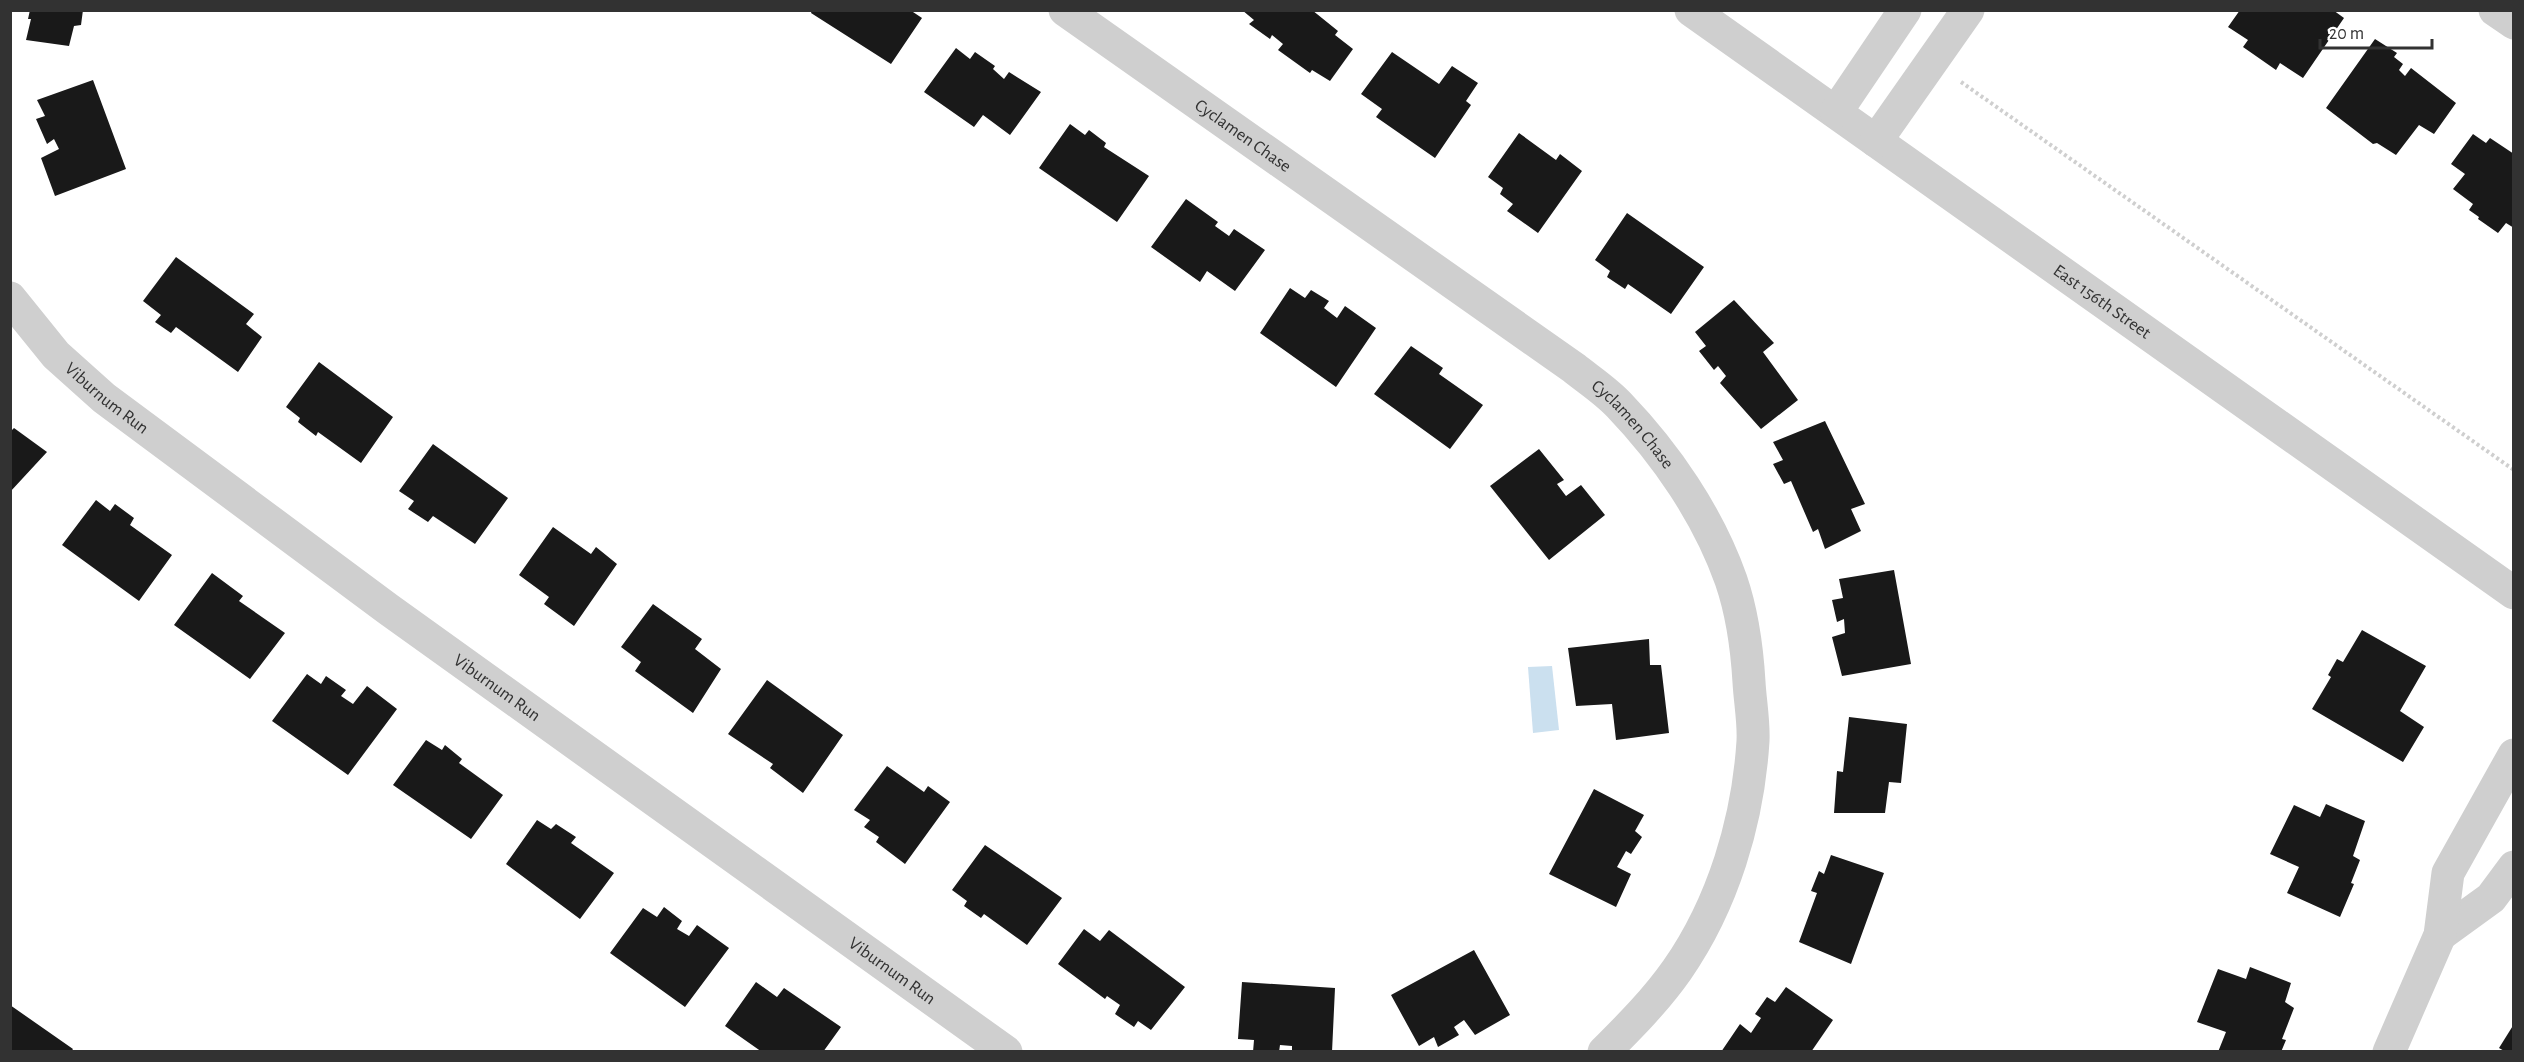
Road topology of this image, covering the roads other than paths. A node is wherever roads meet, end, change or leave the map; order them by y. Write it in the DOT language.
graph roads {
  1 [pos="1065,10"];
  2 [pos="1691,10"];
  3 [pos="1905,10"];
  4 [pos="1968,10"];
  5 [pos="2495,10"];
  6 [pos="2514,23"];
  7 [pos="1836,112"];
  8 [pos="1876,141"];
  9 [pos="10,298"];
  10 [pos="2514,593"];
  11 [pos="2514,755"];
  12 [pos="2514,867"];
  13 [pos="2440,935"];
  14 [pos="1006,1052"];
  15 [pos="1604,1052"];
  16 [pos="2389,1052"];
  1 -- 15 [label="street, Cyclamen Chase"];
  2 -- 7 [label="street, East 156th Street"];
  3 -- 7 [label="street"];
  4 -- 8 [label="street"];
  5 -- 6 [label="street"];
  7 -- 8 [label="street, East 156th Street"];
  8 -- 10 [label="street, East 156th Street"];
  9 -- 14 [label="street, Viburnum Run"];
  11 -- 13 [label="street"];
  12 -- 13 [label="street"];
  13 -- 16 [label="street"];
}
